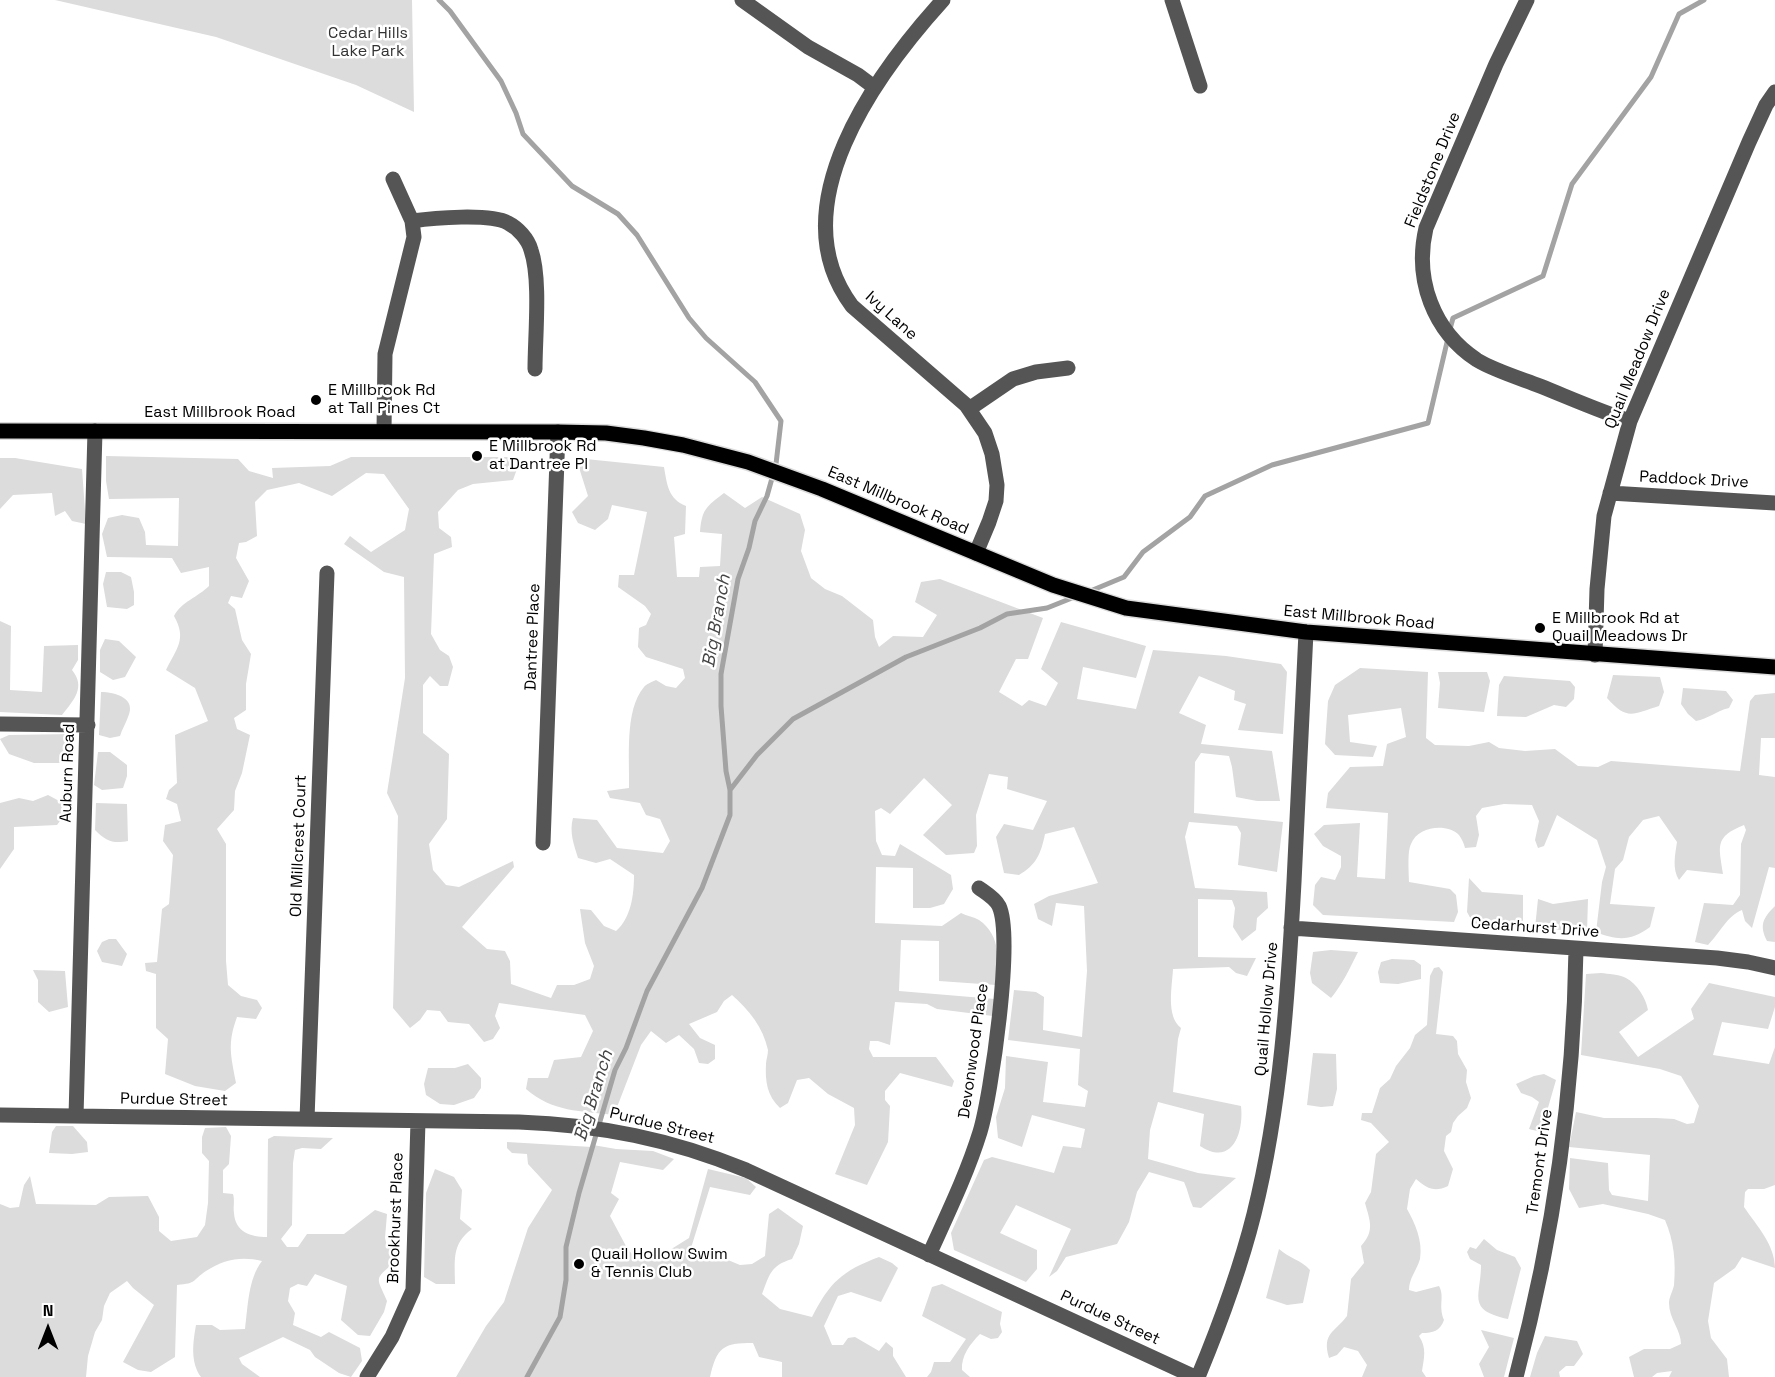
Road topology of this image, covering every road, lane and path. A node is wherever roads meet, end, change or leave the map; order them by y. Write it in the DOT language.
graph roads {
  1 [pos="742,0"];
  2 [pos="943,0"];
  3 [pos="1172,0"];
  4 [pos="1527,0"];
  5 [pos="1200,86"];
  6 [pos="874,87"];
  7 [pos="1775,92"];
  8 [pos="393,179"];
  9 [pos="412,221"];
  10 [pos="1068,368"];
  11 [pos="535,369"];
  12 [pos="969,409"];
  13 [pos="1630,421"];
  14 [pos="0,431"];
  15 [pos="95,431"];
  16 [pos="384,431"];
  17 [pos="558,432"];
  18 [pos="1610,493"];
  19 [pos="1775,503"];
  20 [pos="976,553"];
  21 [pos="327,573"];
  22 [pos="1306,632"];
  23 [pos="1595,656"];
  24 [pos="1775,667"];
  25 [pos="0,724"];
  26 [pos="88,725"];
  27 [pos="543,843"];
  28 [pos="979,888"];
  29 [pos="1291,928"];
  30 [pos="1576,949"];
  31 [pos="1775,968"];
  32 [pos="0,1115"];
  33 [pos="76,1116"];
  34 [pos="307,1119"];
  35 [pos="418,1121"];
  36 [pos="929,1255"];
  37 [pos="368,1377"];
  38 [pos="1197,1377"];
  39 [pos="1516,1377"];
  1 -- 6 [label="street"];
  2 -- 6 [label="street, Ivy Lane"];
  3 -- 5 [label="street"];
  4 -- 13 [label="street, Fieldstone Drive"];
  6 -- 12 [label="street, Ivy Lane"];
  7 -- 13 [label="street, Quail Meadow Drive"];
  8 -- 9 [label="street"];
  9 -- 11 [label="street"];
  9 -- 16 [label="street"];
  10 -- 12 [label="street"];
  12 -- 20 [label="street, Ivy Lane"];
  13 -- 18 [label="street, Quail Meadow Drive"];
  14 -- 15 [label="main road, East Millbrook Road"];
  15 -- 16 [label="main road, East Millbrook Road"];
  15 -- 26 [label="street, Auburn Road"];
  16 -- 17 [label="main road, East Millbrook Road"];
  17 -- 20 [label="main road, East Millbrook Road"];
  17 -- 27 [label="street, Dantree Place"];
  18 -- 19 [label="street, Paddock Drive"];
  18 -- 23 [label="street, Quail Meadow Drive"];
  20 -- 22 [label="main road, East Millbrook Road"];
  21 -- 34 [label="street, Old Millcrest Court"];
  22 -- 23 [label="main road, East Millbrook Road"];
  22 -- 29 [label="street, Quail Hollow Drive"];
  23 -- 24 [label="main road, East Millbrook Road"];
  25 -- 26 [label="street"];
  26 -- 33 [label="street, Auburn Road"];
  28 -- 36 [label="street, Devonwood Place"];
  29 -- 30 [label="street, Cedarhurst Drive"];
  29 -- 38 [label="street, Quail Hollow Drive"];
  30 -- 31 [label="street, Cedarhurst Drive"];
  30 -- 39 [label="street, Tremont Drive"];
  32 -- 33 [label="street, Purdue Street"];
  33 -- 34 [label="street, Purdue Street"];
  34 -- 35 [label="street, Purdue Street"];
  35 -- 36 [label="street, Purdue Street"];
  35 -- 37 [label="street, Brookhurst Place"];
  36 -- 38 [label="street, Purdue Street"];
}
